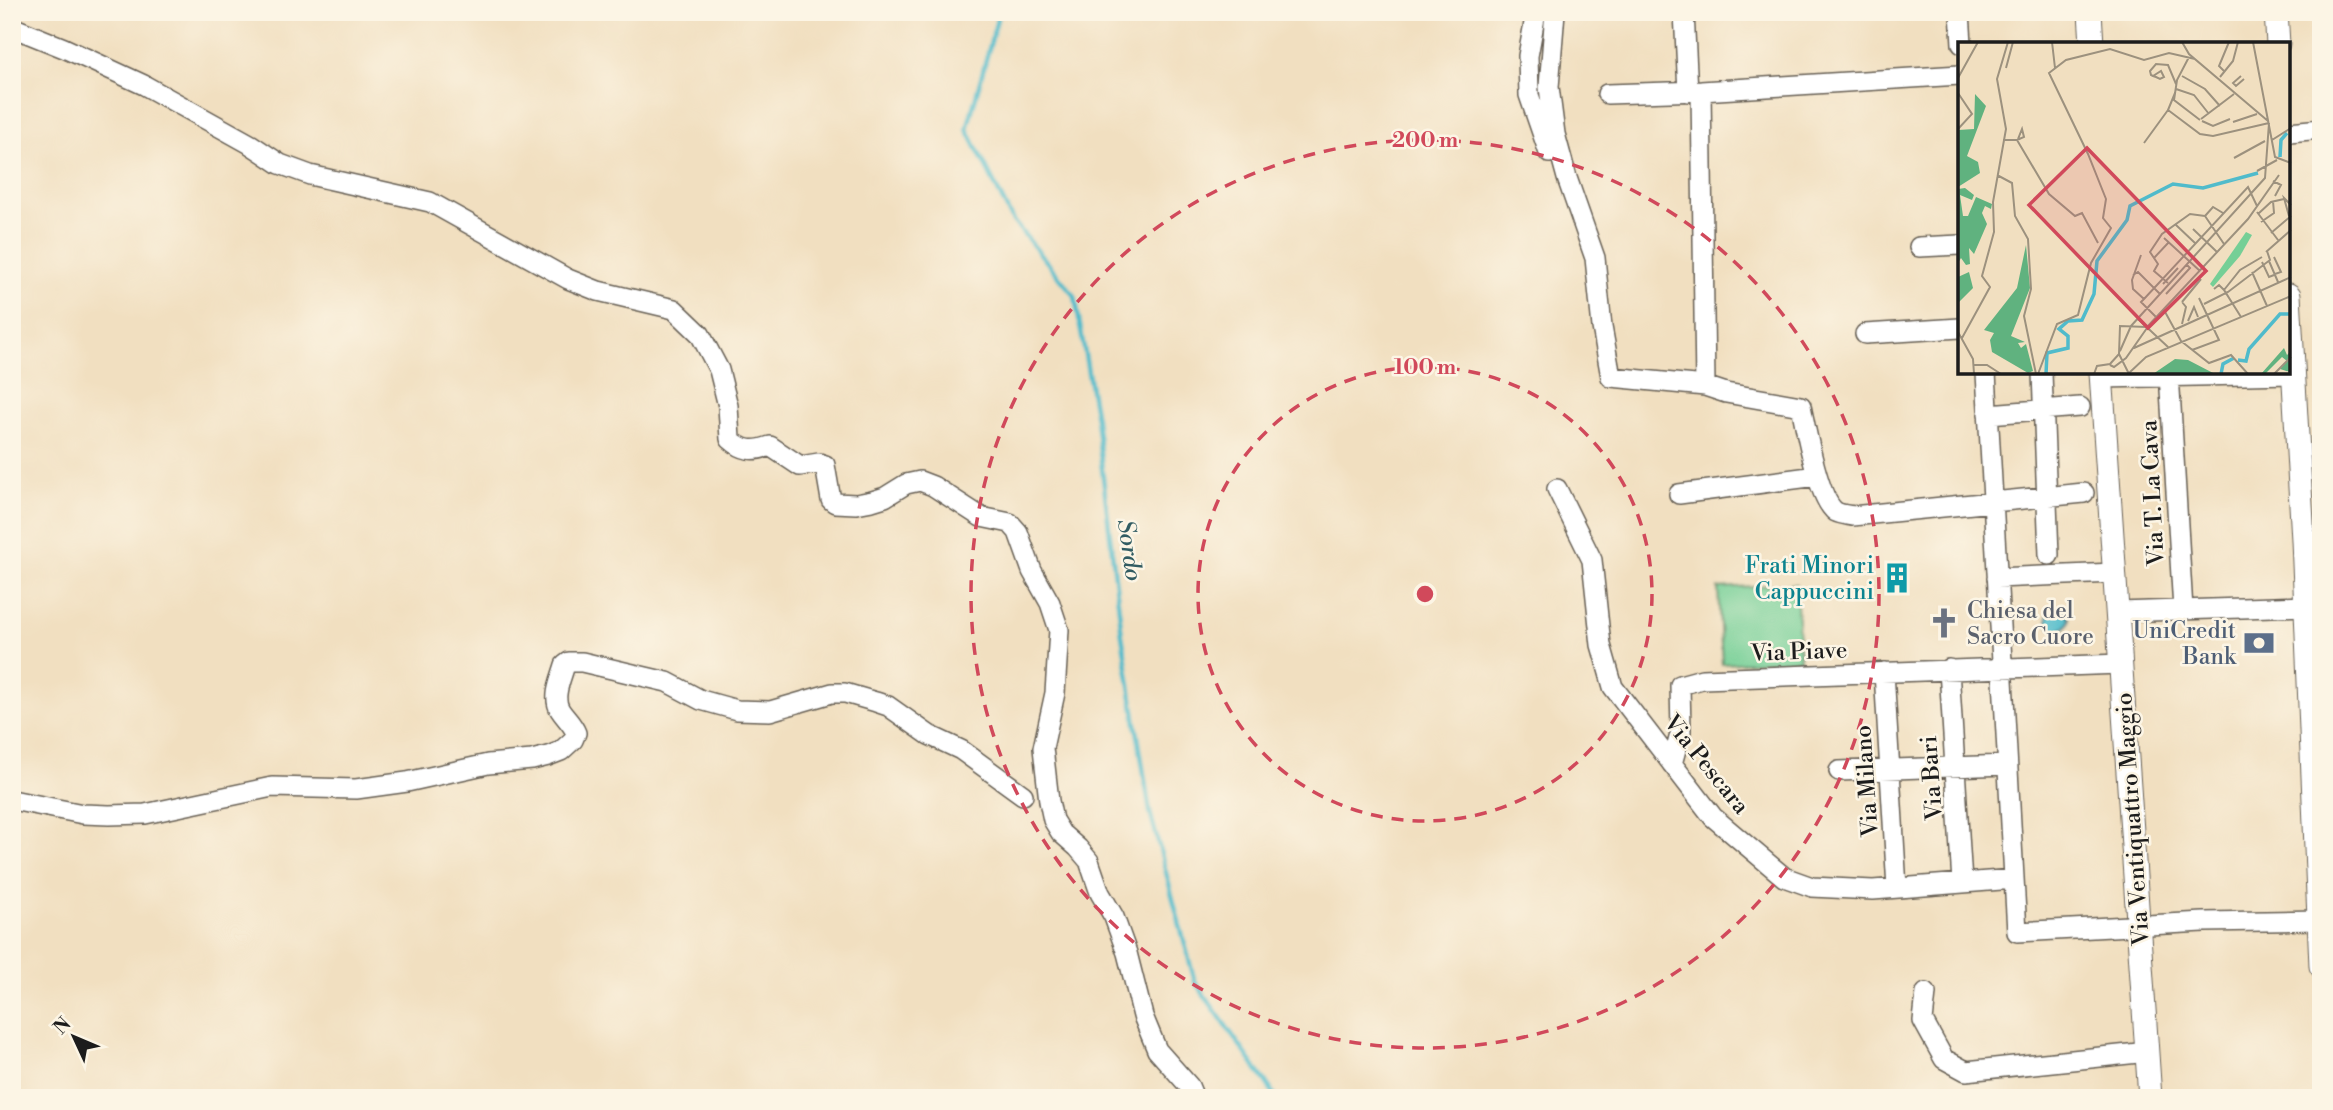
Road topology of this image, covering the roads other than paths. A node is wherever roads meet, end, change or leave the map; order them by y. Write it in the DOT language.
graph roads {
  1 [pos="1536,12"];
  2 [pos="1555,12"];
  3 [pos="1684,12"];
  4 [pos="1961,12"];
  5 [pos="2090,12"];
  6 [pos="2276,12"];
  7 [pos="12,27"];
  8 [pos="1962,42"];
  9 [pos="2092,42"];
  10 [pos="2278,42"];
  11 [pos="1958,75"];
  12 [pos="1695,92"];
  13 [pos="1607,94"];
  14 [pos="2321,129"];
  15 [pos="2291,132"];
  16 [pos="1567,178"];
  17 [pos="1958,245"];
  18 [pos="1919,247"];
  19 [pos="1958,328"];
  20 [pos="1866,334"];
  21 [pos="2291,348"];
  22 [pos="1986,374"];
  23 [pos="2042,374"];
  24 [pos="2292,374"];
  25 [pos="2101,375"];
  26 [pos="2169,375"];
  27 [pos="1705,386"];
  28 [pos="2080,407"];
  29 [pos="2043,410"];
  30 [pos="1988,414"];
  31 [pos="1817,476"];
  32 [pos="1557,489"];
  33 [pos="2084,493"];
  34 [pos="1679,494"];
  35 [pos="2046,497"];
  36 [pos="1993,502"];
  37 [pos="2312,540"];
  38 [pos="2049,555"];
  39 [pos="2115,573"];
  40 [pos="1997,578"];
  41 [pos="2306,606"];
  42 [pos="2183,610"];
  43 [pos="2118,612"];
  44 [pos="2121,664"];
  45 [pos="2002,667"];
  46 [pos="1949,669"];
  47 [pos="1884,672"];
  48 [pos="1672,764"];
  49 [pos="2007,765"];
  50 [pos="1955,767"];
  51 [pos="1890,769"];
  52 [pos="1839,771"];
  53 [pos="2316,776"];
  54 [pos="1023,795"];
  55 [pos="12,800"];
  56 [pos="2014,879"];
  57 [pos="1962,883"];
  58 [pos="1897,888"];
  59 [pos="2319,920"];
  60 [pos="2140,925"];
  61 [pos="2321,966"];
  62 [pos="1926,993"];
  63 [pos="2148,1052"];
  64 [pos="1194,1098"];
  65 [pos="2150,1098"];
  1 -- 16 [label="street"];
  2 -- 16 [label="street"];
  3 -- 12 [label="street"];
  4 -- 8 [label="street"];
  5 -- 9 [label="main road"];
  6 -- 10 [label="main road"];
  7 -- 64 [label="street"];
  11 -- 12 [label="street"];
  12 -- 13 [label="street"];
  12 -- 27 [label="street"];
  14 -- 15 [label="street"];
  16 -- 27 [label="street"];
  17 -- 18 [label="street"];
  19 -- 20 [label="street"];
  21 -- 24 [label="main road"];
  22 -- 30 [label="street"];
  23 -- 29 [label="street"];
  24 -- 26 [label="street"];
  24 -- 37 [label="main road"];
  25 -- 26 [label="street"];
  25 -- 39 [label="main road, Via Ventiquattro Maggio"];
  26 -- 42 [label="street, Via T. La Cava"];
  27 -- 31 [label="street"];
  28 -- 29 [label="street"];
  29 -- 30 [label="street"];
  29 -- 35 [label="street"];
  30 -- 36 [label="street"];
  31 -- 34 [label="street"];
  31 -- 36 [label="street"];
  32 -- 48 [label="street, Via Pescara"];
  33 -- 35 [label="street"];
  35 -- 36 [label="street"];
  35 -- 38 [label="street"];
  36 -- 40 [label="street"];
  37 -- 41 [label="main road"];
  39 -- 40 [label="street"];
  39 -- 43 [label="main road, Via Ventiquattro Maggio"];
  40 -- 45 [label="street"];
  41 -- 42 [label="street"];
  41 -- 53 [label="main road"];
  42 -- 43 [label="street"];
  43 -- 44 [label="main road, Via Ventiquattro Maggio"];
  44 -- 45 [label="street, Via Piave"];
  44 -- 60 [label="main road, Via Ventiquattro Maggio"];
  45 -- 46 [label="street, Via Piave"];
  45 -- 49 [label="street"];
  46 -- 47 [label="street, Via Piave"];
  46 -- 50 [label="street, Via Bari"];
  47 -- 48 [label="street, Via Piave"];
  47 -- 51 [label="street, Via Milano"];
  48 -- 58 [label="street, Via Pescara"];
  49 -- 50 [label="street"];
  49 -- 56 [label="street"];
  50 -- 51 [label="street"];
  50 -- 57 [label="street, Via Bari"];
  51 -- 52 [label="street"];
  51 -- 58 [label="street, Via Milano"];
  53 -- 59 [label="main road"];
  54 -- 55 [label="street"];
  56 -- 57 [label="street, Via Pescara"];
  56 -- 60 [label="street"];
  57 -- 58 [label="street, Via Pescara"];
  59 -- 60 [label="street"];
  59 -- 61 [label="main road"];
  60 -- 63 [label="main road, Via Ventiquattro Maggio"];
  62 -- 63 [label="street"];
  63 -- 65 [label="main road, Via Ventiquattro Maggio"];
}
